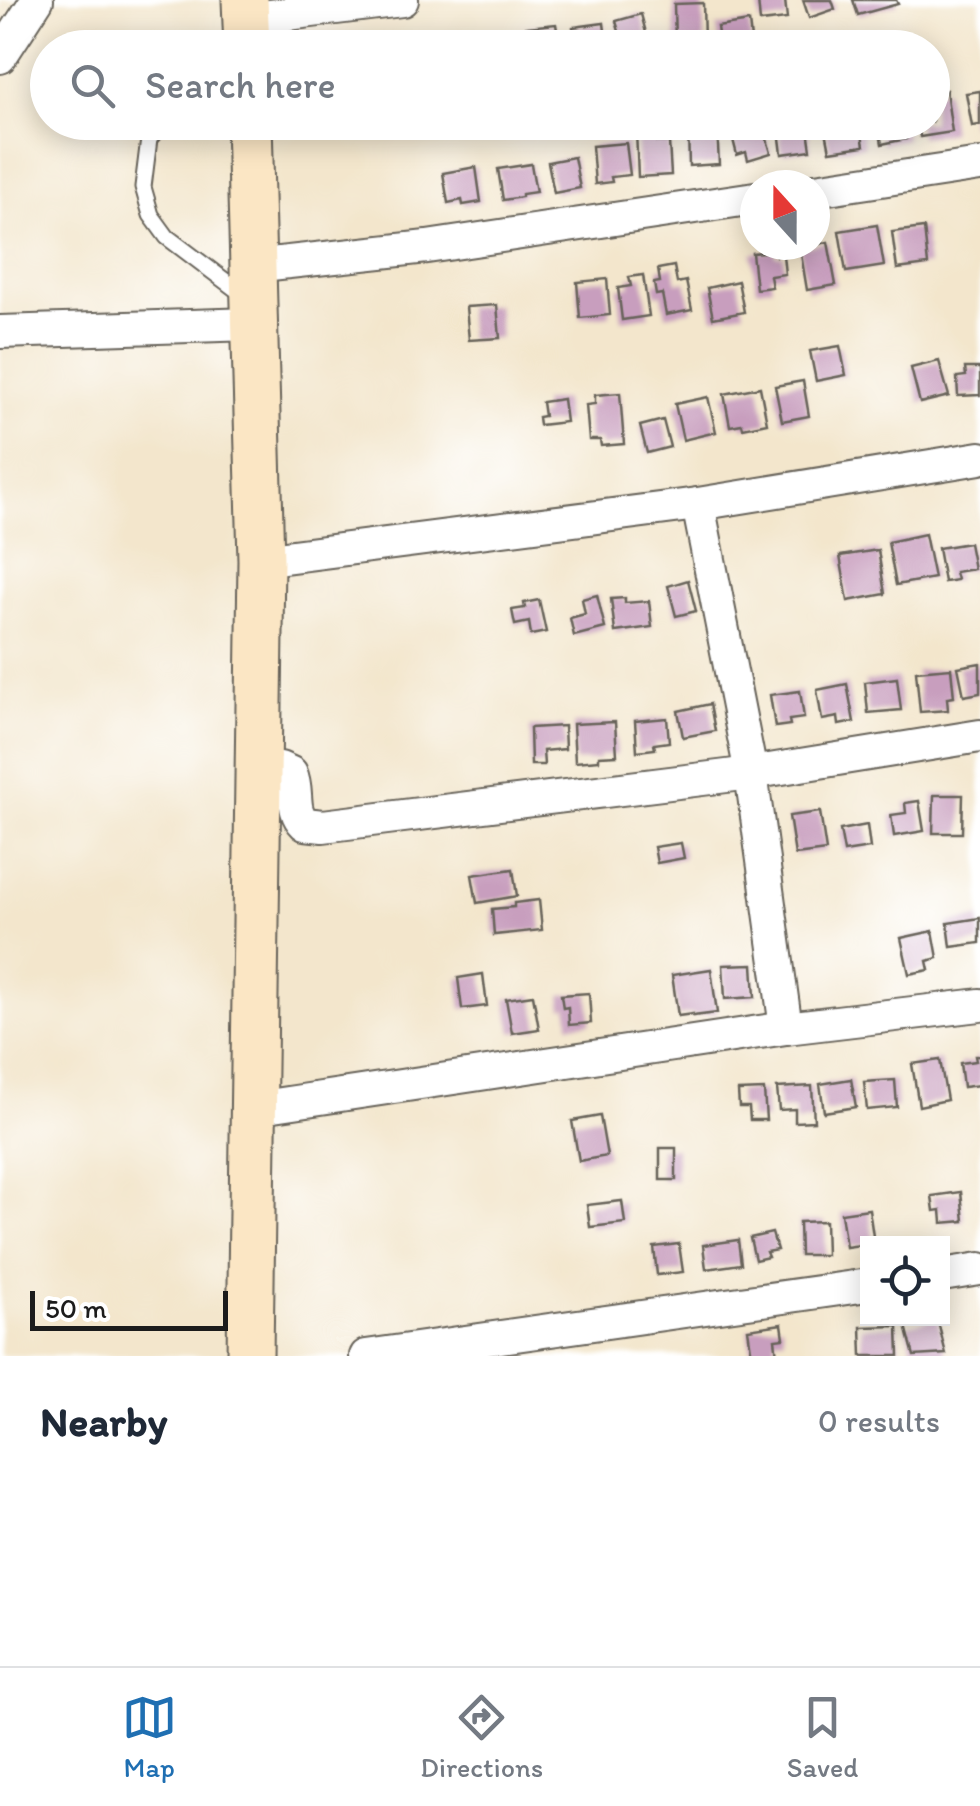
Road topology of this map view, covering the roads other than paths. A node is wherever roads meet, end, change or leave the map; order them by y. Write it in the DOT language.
graph roads {
  1 [pos="36,0"];
  2 [pos="402,0"];
  3 [pos="246,22"];
  4 [pos="0,57"];
  5 [pos="150,140"];
  6 [pos="249,140"];
  7 [pos="980,165"];
  8 [pos="830,188"];
  9 [pos="740,200"];
  10 [pos="253,297"];
  11 [pos="0,332"];
  12 [pos="980,458"];
  13 [pos="698,504"];
  14 [pos="260,560"];
  15 [pos="980,736"];
  16 [pos="259,765"];
  17 [pos="751,772"];
  18 [pos="980,1006"];
  19 [pos="786,1028"];
  20 [pos="254,1108"];
  21 [pos="980,1269"];
  22 [pos="950,1273"];
  23 [pos="860,1286"];
  24 [pos="250,1356"];
  25 [pos="366,1356"];
  1 -- 4 [label="street"];
  2 -- 3 [label="street"];
  5 -- 10 [label="lane"];
  6 -- 10 [label="street"];
  7 -- 8 [label="street"];
  9 -- 10 [label="street"];
  10 -- 11 [label="street"];
  10 -- 14 [label="street"];
  12 -- 13 [label="street"];
  13 -- 14 [label="street"];
  13 -- 17 [label="street"];
  14 -- 16 [label="street"];
  15 -- 17 [label="street"];
  16 -- 17 [label="street"];
  16 -- 20 [label="street"];
  17 -- 19 [label="street"];
  18 -- 19 [label="street"];
  19 -- 20 [label="street"];
  20 -- 24 [label="street"];
  21 -- 22 [label="street"];
  23 -- 25 [label="street"];
}
